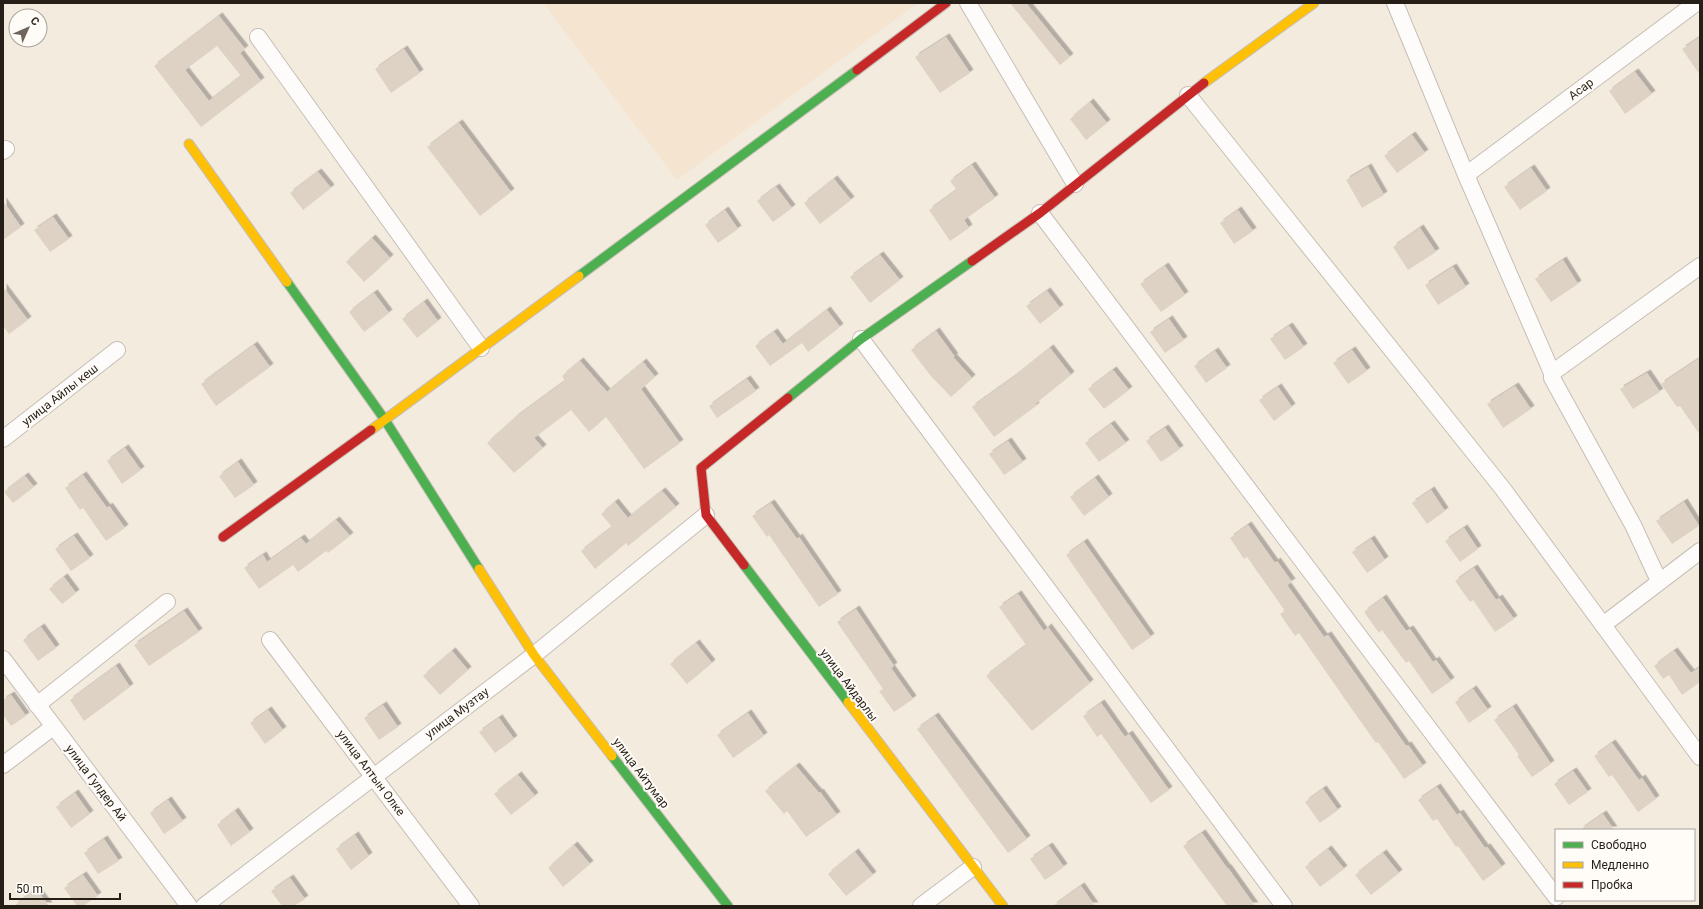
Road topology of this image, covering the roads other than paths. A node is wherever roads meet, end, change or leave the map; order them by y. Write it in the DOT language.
graph roads {
  1 [pos="946,3"];
  2 [pos="968,3"];
  3 [pos="1314,3"];
  4 [pos="1395,3"];
  5 [pos="1696,3"];
  6 [pos="258,37"];
  7 [pos="1188,95"];
  8 [pos="190,144"];
  9 [pos="1466,175"];
  10 [pos="1075,184"];
  11 [pos="1040,213"];
  12 [pos="1700,266"];
  13 [pos="862,339"];
  14 [pos="482,348"];
  15 [pos="116,350"];
  16 [pos="1552,373"];
  17 [pos="386,420"];
  18 [pos="3,440"];
  19 [pos="706,516"];
  20 [pos="223,537"];
  21 [pos="1700,551"];
  22 [pos="1659,581"];
  23 [pos="167,602"];
  24 [pos="1603,625"];
  25 [pos="270,640"];
  26 [pos="534,655"];
  27 [pos="3,659"];
  28 [pos="37,705"];
  29 [pos="53,727"];
  30 [pos="1700,757"];
  31 [pos="3,765"];
  32 [pos="374,776"];
  33 [pos="973,867"];
  34 [pos="1555,896"];
  35 [pos="189,906"];
  36 [pos="204,906"];
  37 [pos="472,906"];
  38 [pos="728,906"];
  39 [pos="921,906"];
  40 [pos="1003,906"];
  41 [pos="1284,906"];
  1 -- 14 [label="street"];
  2 -- 10 [label="street"];
  3 -- 7 [label="street"];
  4 -- 9 [label="street"];
  5 -- 9 [label="street, Асар"];
  6 -- 14 [label="street"];
  7 -- 10 [label="street"];
  7 -- 24 [label="street"];
  8 -- 17 [label="street, улица Айтумар"];
  9 -- 16 [label="street"];
  10 -- 11 [label="street"];
  11 -- 13 [label="street"];
  11 -- 34 [label="street"];
  12 -- 16 [label="street"];
  13 -- 19 [label="street"];
  13 -- 41 [label="street"];
  14 -- 17 [label="street"];
  15 -- 18 [label="street, улица Айлы кеш"];
  16 -- 22 [label="street"];
  17 -- 20 [label="street"];
  17 -- 26 [label="street, улица Айтумар"];
  19 -- 26 [label="street, улица Музтау"];
  19 -- 33 [label="street, улица Айдарлы"];
  21 -- 22 [label="street"];
  22 -- 24 [label="street"];
  23 -- 28 [label="street"];
  24 -- 30 [label="street"];
  25 -- 32 [label="street, улица Алтын Олке"];
  26 -- 32 [label="street, улица Музтау"];
  26 -- 38 [label="street, улица Айтумар"];
  27 -- 28 [label="street, улица Гулдер Ай"];
  28 -- 29 [label="street, улица Гулдер Ай"];
  29 -- 31 [label="street"];
  29 -- 35 [label="street, улица Гулдер Ай"];
  32 -- 36 [label="street, улица Музтау"];
  32 -- 37 [label="street, улица Алтын Олке"];
  33 -- 39 [label="street"];
  33 -- 40 [label="street, улица Айдарлы"];
}
